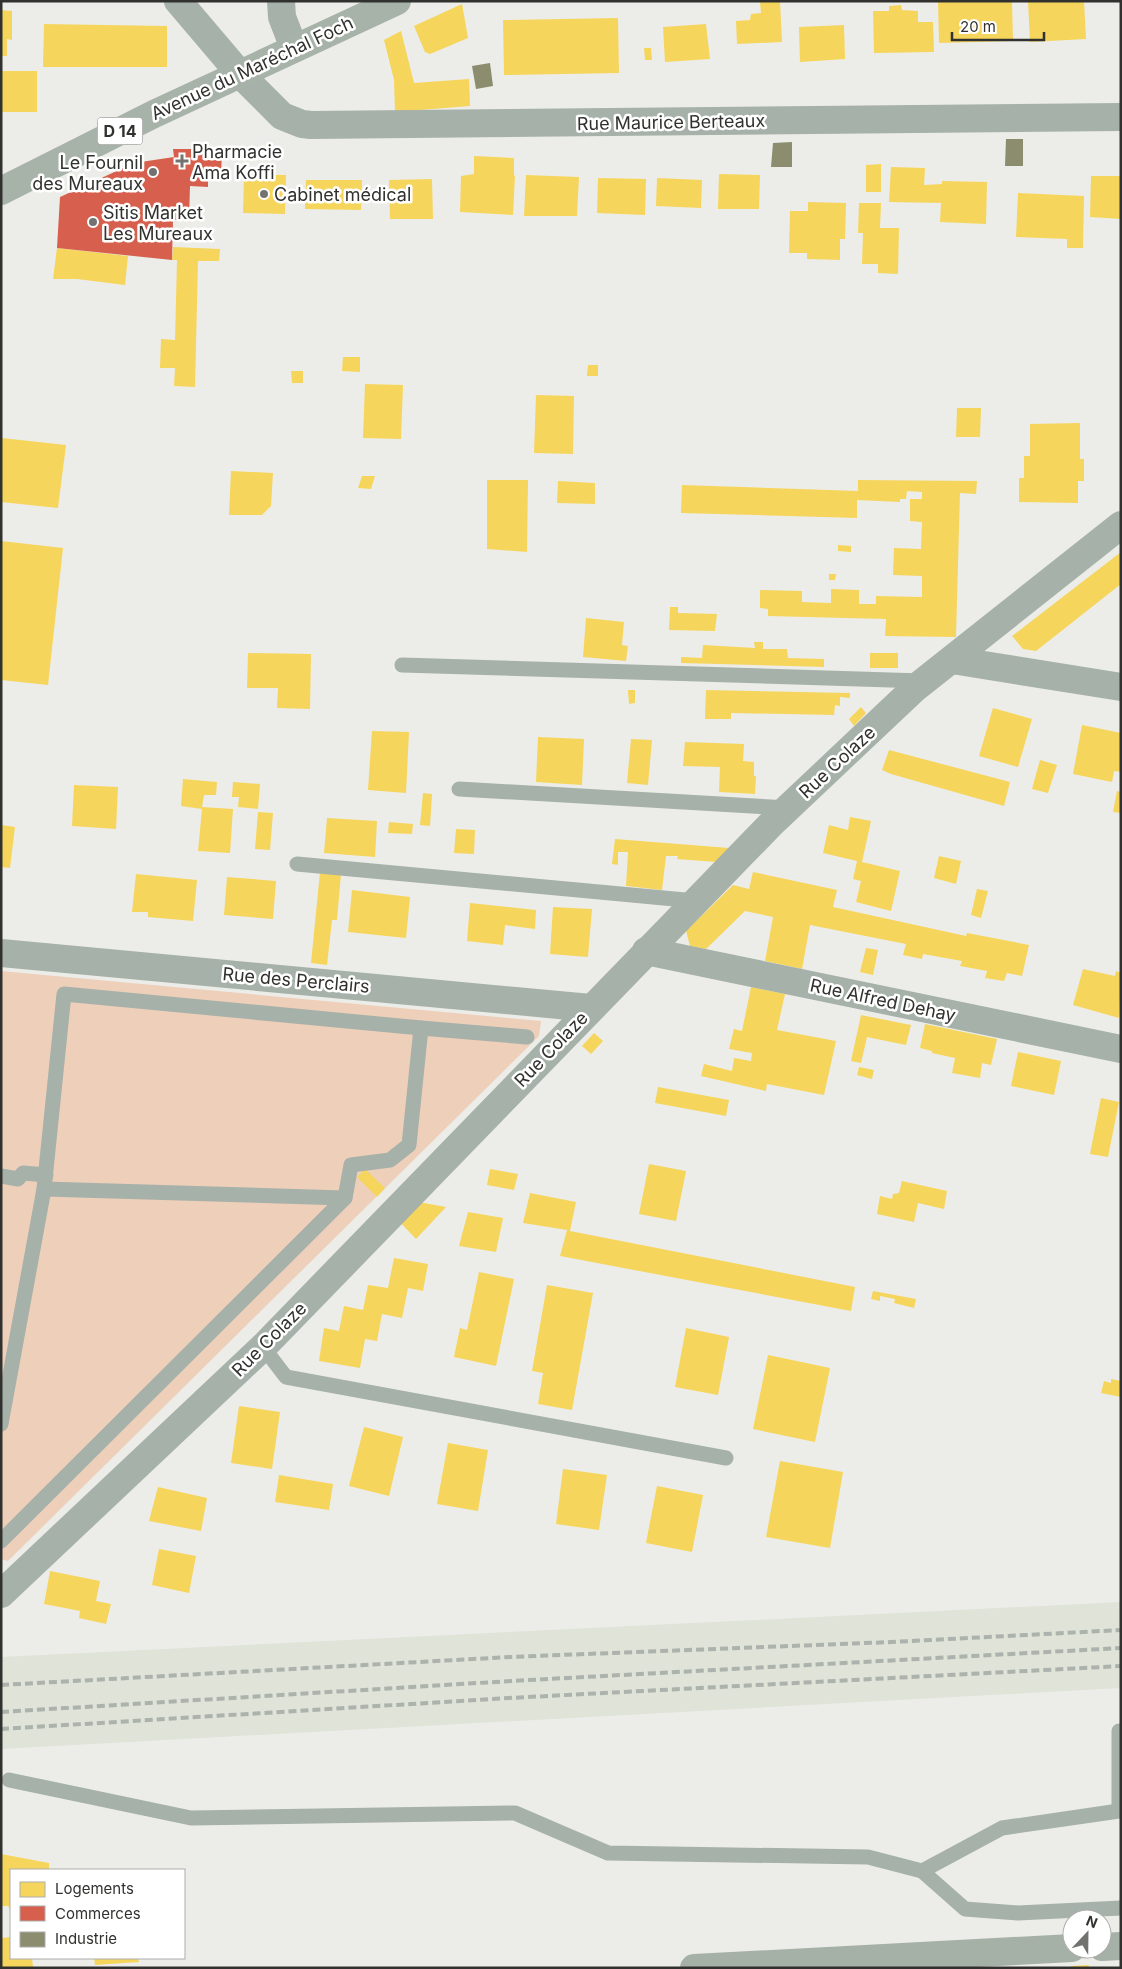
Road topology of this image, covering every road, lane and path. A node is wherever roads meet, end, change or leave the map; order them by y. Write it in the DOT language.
graph roads {
  1 [pos="178,1"];
  2 [pos="281,1"];
  3 [pos="397,1"];
  4 [pos="294,48"];
  5 [pos="240,74"];
  6 [pos="1121,117"];
  7 [pos="1,191"];
  8 [pos="1121,525"];
  9 [pos="952,660"];
  10 [pos="402,665"];
  11 [pos="924,681"];
  12 [pos="1121,687"];
  13 [pos="459,789"];
  14 [pos="788,808"];
  15 [pos="296,864"];
  16 [pos="696,901"];
  17 [pos="646,951"];
  18 [pos="1,953"];
  19 [pos="591,1008"];
  20 [pos="421,1028"];
  21 [pos="527,1037"];
  22 [pos="1121,1049"];
  23 [pos="1,1176"];
  24 [pos="45,1182"];
  25 [pos="345,1198"];
  26 [pos="263,1347"];
  27 [pos="1,1424"];
  28 [pos="726,1458"];
  29 [pos="1,1541"];
  30 [pos="1,1594"];
  31 [pos="1119,1731"];
  32 [pos="9,1780"];
  33 [pos="922,1870"];
  34 [pos="1121,1908"];
  35 [pos="1062,1949"];
  36 [pos="694,1968"];
  1 -- 5 [label="street, Rue Maurice Berteaux"];
  2 -- 4 [label="street"];
  3 -- 4 [label="main road, Avenue du Maréchal Foch / D 14"];
  4 -- 5 [label="main road, Avenue du Maréchal Foch / D 14"];
  5 -- 6 [label="street, Rue Maurice Berteaux"];
  5 -- 7 [label="main road, Avenue du Maréchal Foch / D 14"];
  8 -- 9 [label="street, Rue Colaze"];
  9 -- 11 [label="street, Rue Colaze"];
  9 -- 12 [label="street"];
  10 -- 11 [label="lane"];
  11 -- 14 [label="street, Rue Colaze"];
  13 -- 14 [label="lane"];
  14 -- 16 [label="street, Rue Colaze"];
  15 -- 16 [label="lane"];
  16 -- 17 [label="street, Rue Colaze"];
  17 -- 19 [label="street, Rue Colaze"];
  17 -- 22 [label="street, Rue Alfred Dehay"];
  18 -- 19 [label="street, Rue des Perclairs"];
  19 -- 26 [label="street, Rue Colaze"];
  20 -- 21 [label="lane"];
  20 -- 24 [label="lane"];
  20 -- 25 [label="lane"];
  23 -- 24 [label="lane"];
  24 -- 25 [label="lane"];
  24 -- 27 [label="lane"];
  25 -- 29 [label="lane"];
  26 -- 28 [label="lane"];
  26 -- 30 [label="street, Rue Colaze"];
  31 -- 33 [label="lane"];
  32 -- 33 [label="lane"];
  33 -- 34 [label="lane"];
  35 -- 36 [label="main road"];
}
